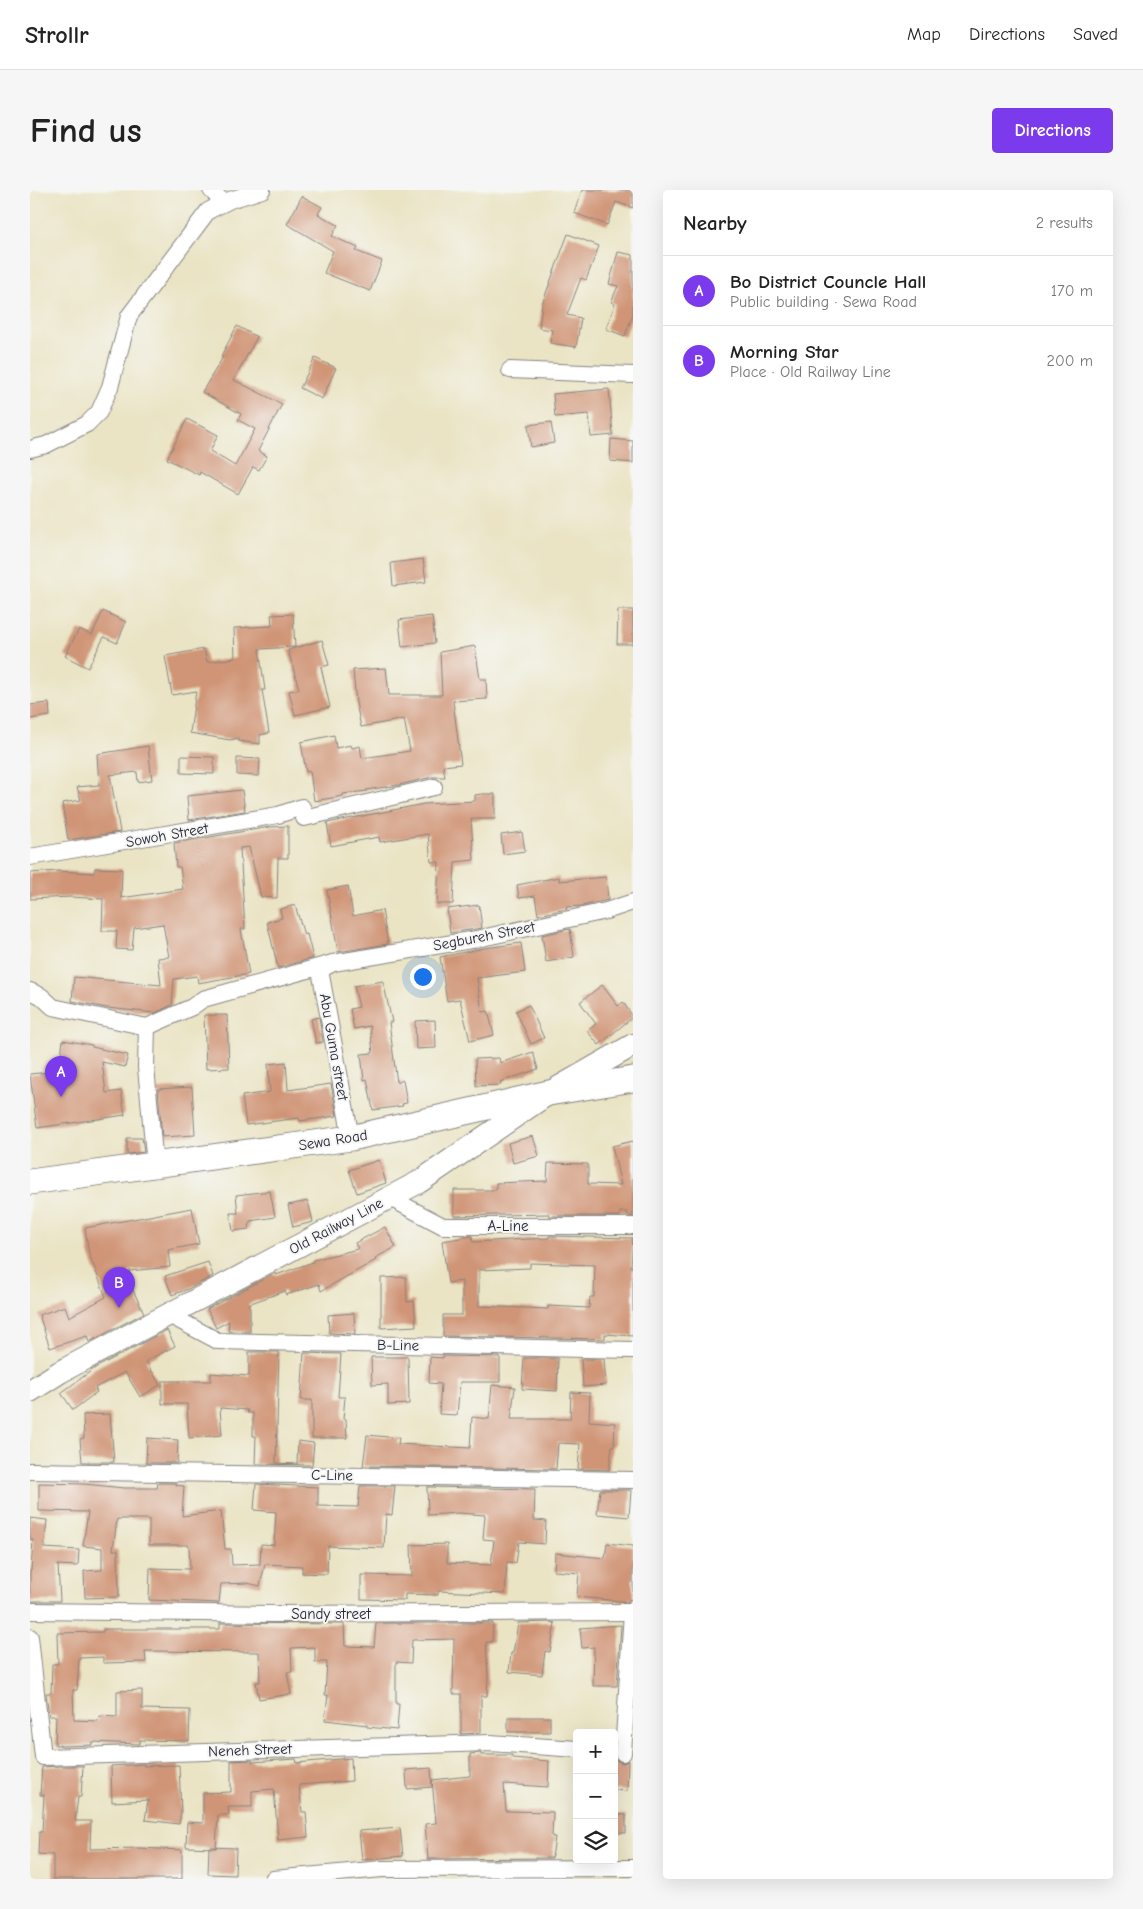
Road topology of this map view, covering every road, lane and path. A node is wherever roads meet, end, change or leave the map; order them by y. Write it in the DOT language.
graph roads {
  1 [pos="211,190"];
  2 [pos="262,190"];
  3 [pos="224,203"];
  4 [pos="510,370"];
  5 [pos="633,375"];
  6 [pos="30,449"];
  7 [pos="434,787"];
  8 [pos="30,857"];
  9 [pos="633,902"];
  10 [pos="333,963"];
  11 [pos="30,991"];
  12 [pos="147,1027"];
  13 [pos="633,1045"];
  14 [pos="633,1079"];
  15 [pos="549,1093"];
  16 [pos="351,1138"];
  17 [pos="155,1166"];
  18 [pos="30,1182"];
  19 [pos="390,1198"];
  20 [pos="633,1226"];
  21 [pos="169,1315"];
  22 [pos="633,1350"];
  23 [pos="30,1391"];
  24 [pos="30,1471"];
  25 [pos="633,1480"];
  26 [pos="30,1611"];
  27 [pos="632,1612"];
  28 [pos="30,1637"];
  29 [pos="573,1749"];
  30 [pos="623,1753"];
  31 [pos="633,1868"];
  32 [pos="273,1879"];
  1 -- 3 [label="street"];
  2 -- 3 [label="street"];
  3 -- 6 [label="street"];
  4 -- 5 [label="street"];
  7 -- 8 [label="street, Sowoh Street"];
  9 -- 10 [label="street, Segbureh Street"];
  10 -- 12 [label="street, Segbureh Street"];
  10 -- 16 [label="street, Abu Guma street"];
  11 -- 12 [label="street"];
  12 -- 17 [label="street"];
  13 -- 15 [label="street, Old Railway Line"];
  14 -- 15 [label="main road, Sewa Road"];
  15 -- 16 [label="main road, Sewa Road"];
  15 -- 19 [label="street, Old Railway Line"];
  16 -- 17 [label="main road, Sewa Road"];
  17 -- 18 [label="main road, Sewa Road"];
  19 -- 20 [label="street, A-Line"];
  19 -- 21 [label="street, Old Railway Line"];
  21 -- 22 [label="street, B-Line"];
  21 -- 23 [label="street, Old Railway Line"];
  24 -- 25 [label="street, C-Line"];
  26 -- 27 [label="street, Sandy street"];
  27 -- 30 [label="street"];
  28 -- 29 [label="street, Neneh Street"];
  31 -- 32 [label="street"];
}
